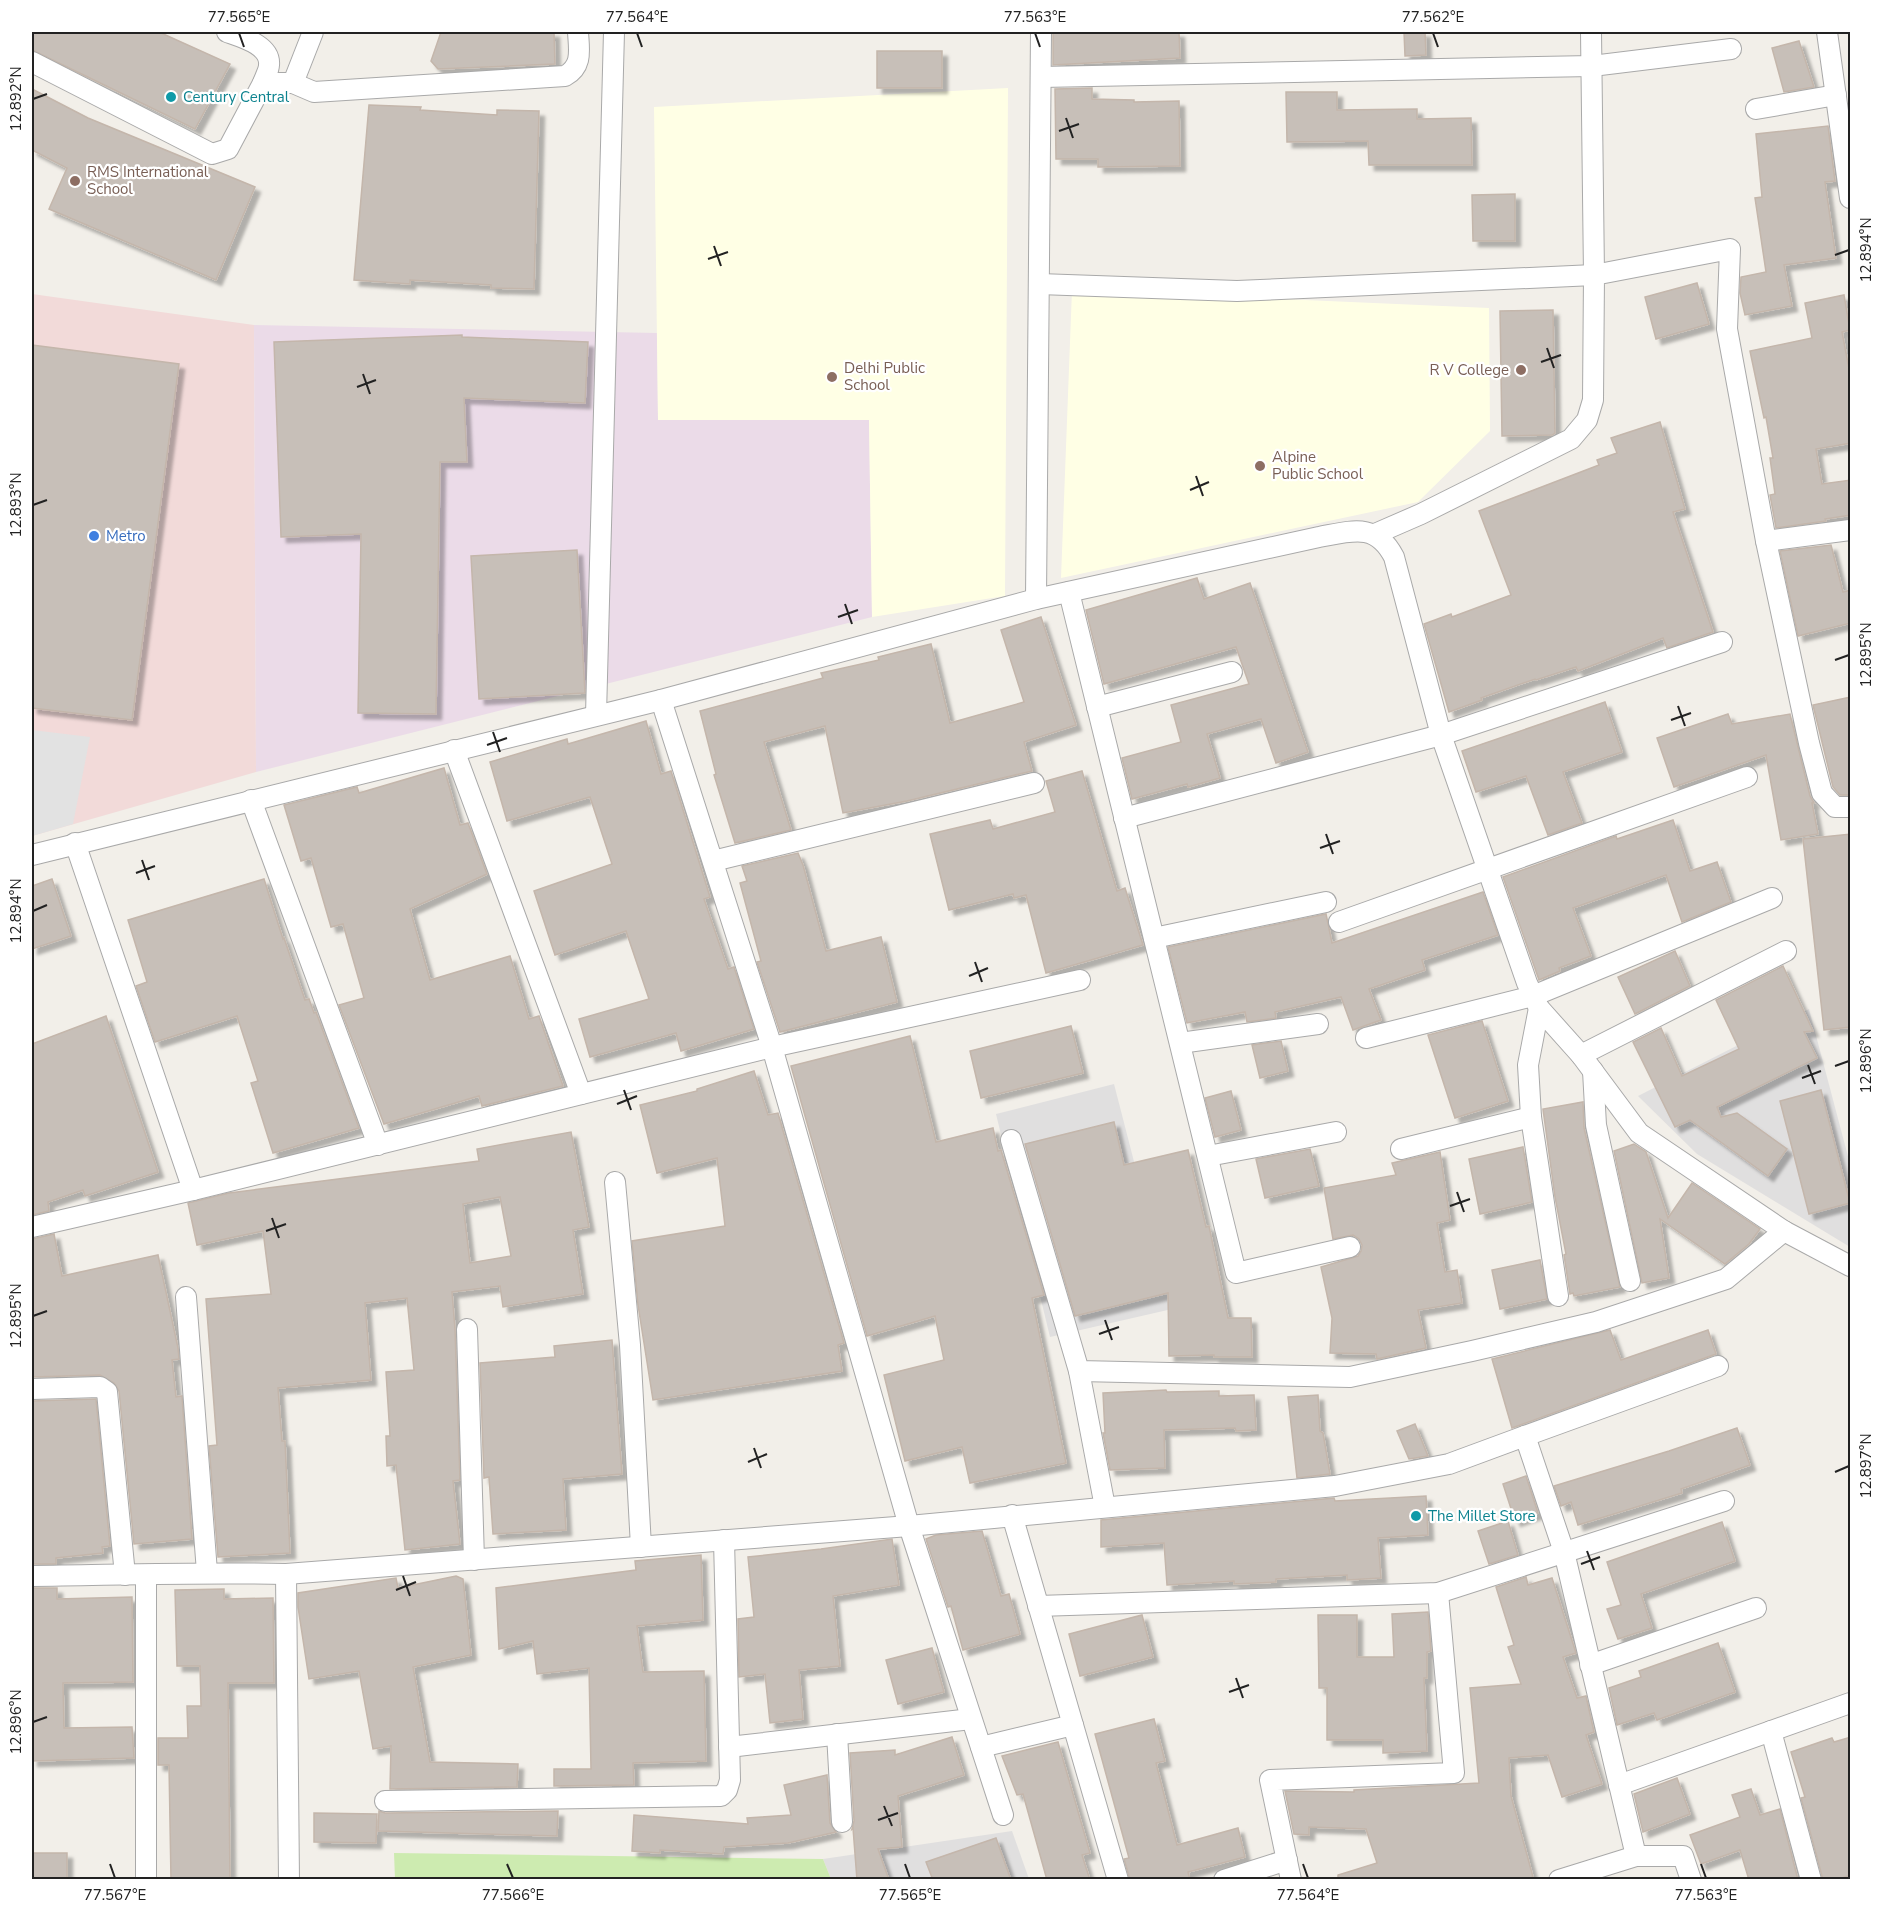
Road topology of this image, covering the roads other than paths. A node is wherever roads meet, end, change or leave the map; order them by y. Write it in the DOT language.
graph roads {
  1 [pos="227,32"];
  2 [pos="313,32"];
  3 [pos="578,32"];
  4 [pos="614,32"];
  5 [pos="1041,32"];
  6 [pos="1591,32"];
  7 [pos="1827,32"];
  8 [pos="1731,49"];
  9 [pos="32,62"];
  10 [pos="1592,66"];
  11 [pos="1041,77"];
  12 [pos="263,83"];
  13 [pos="293,83"];
  14 [pos="1836,95"];
  15 [pos="1756,109"];
  16 [pos="1851,198"];
  17 [pos="1594,275"];
  18 [pos="1039,284"];
  19 [pos="1851,530"];
  20 [pos="1376,534"];
  21 [pos="1766,541"];
  22 [pos="1069,592"];
  23 [pos="1036,599"];
  24 [pos="1722,642"];
  25 [pos="1232,672"];
  26 [pos="661,700"];
  27 [pos="1097,707"];
  28 [pos="596,715"];
  29 [pos="1441,735"];
  30 [pos="454,750"];
  31 [pos="1748,777"];
  32 [pos="1034,783"];
  33 [pos="251,800"];
  34 [pos="1851,807"];
  35 [pos="1124,818"];
  36 [pos="75,843"];
  37 [pos="32,855"];
  38 [pos="713,861"];
  39 [pos="1488,869"];
  40 [pos="1772,898"];
  41 [pos="1326,902"];
  42 [pos="1339,922"];
  43 [pos="1154,938"];
  44 [pos="1786,951"];
  45 [pos="1080,980"];
  46 [pos="1536,1002"];
  47 [pos="1318,1024"];
  48 [pos="1366,1038"];
  49 [pos="1180,1043"];
  50 [pos="772,1047"];
  51 [pos="1587,1063"];
  52 [pos="581,1094"];
  53 [pos="1531,1117"];
  54 [pos="1336,1132"];
  55 [pos="1011,1140"];
  56 [pos="378,1145"];
  57 [pos="1401,1149"];
  58 [pos="1208,1156"];
  59 [pos="615,1182"];
  60 [pos="194,1190"];
  61 [pos="32,1227"];
  62 [pos="1784,1231"];
  63 [pos="1350,1247"];
  64 [pos="1851,1266"];
  65 [pos="1630,1281"];
  66 [pos="1558,1296"];
  67 [pos="186,1297"];
  68 [pos="467,1329"];
  69 [pos="1718,1366"];
  70 [pos="1079,1371"];
  71 [pos="32,1389"];
  72 [pos="1526,1436"];
  73 [pos="1724,1501"];
  74 [pos="1105,1507"];
  75 [pos="1012,1515"];
  76 [pos="909,1526"];
  77 [pos="724,1540"];
  78 [pos="641,1547"];
  79 [pos="1564,1552"];
  80 [pos="474,1560"];
  81 [pos="207,1572"];
  82 [pos="286,1574"];
  83 [pos="125,1575"];
  84 [pos="146,1575"];
  85 [pos="32,1576"];
  86 [pos="1438,1593"];
  87 [pos="1038,1606"];
  88 [pos="1756,1608"];
  89 [pos="1590,1665"];
  90 [pos="1851,1703"];
  91 [pos="971,1719"];
  92 [pos="1073,1725"];
  93 [pos="1771,1731"];
  94 [pos="837,1734"];
  95 [pos="729,1747"];
  96 [pos="981,1747"];
  97 [pos="1618,1785"];
  98 [pos="386,1801"];
  99 [pos="1003,1815"];
  100 [pos="842,1822"];
  101 [pos="1636,1856"];
  102 [pos="1287,1860"];
  103 [pos="146,1880"];
  104 [pos="289,1880"];
  105 [pos="1118,1880"];
  106 [pos="1224,1880"];
  107 [pos="1291,1880"];
  108 [pos="1559,1880"];
  109 [pos="1691,1880"];
  110 [pos="1811,1880"];
  1 -- 12 [label="street"];
  2 -- 13 [label="street"];
  3 -- 13 [label="street"];
  4 -- 28 [label="street"];
  5 -- 11 [label="street"];
  6 -- 10 [label="street"];
  7 -- 14 [label="street"];
  8 -- 10 [label="street"];
  9 -- 12 [label="street"];
  10 -- 11 [label="street"];
  10 -- 17 [label="street"];
  11 -- 18 [label="street"];
  12 -- 13 [label="street"];
  14 -- 15 [label="street"];
  14 -- 16 [label="street"];
  17 -- 18 [label="street"];
  17 -- 20 [label="street"];
  17 -- 21 [label="street"];
  18 -- 23 [label="street"];
  19 -- 21 [label="street"];
  20 -- 22 [label="street"];
  20 -- 29 [label="street"];
  21 -- 34 [label="street"];
  22 -- 23 [label="street"];
  22 -- 27 [label="street"];
  23 -- 26 [label="street"];
  24 -- 29 [label="street"];
  25 -- 27 [label="street"];
  26 -- 28 [label="street"];
  26 -- 38 [label="street"];
  27 -- 35 [label="street"];
  28 -- 30 [label="street"];
  29 -- 35 [label="street"];
  29 -- 39 [label="street"];
  30 -- 33 [label="street"];
  30 -- 52 [label="street"];
  31 -- 39 [label="street"];
  32 -- 38 [label="street"];
  33 -- 36 [label="street"];
  33 -- 56 [label="street"];
  35 -- 43 [label="street"];
  36 -- 37 [label="street"];
  36 -- 60 [label="street"];
  38 -- 50 [label="street"];
  39 -- 42 [label="street"];
  39 -- 46 [label="street"];
  40 -- 46 [label="street"];
  41 -- 43 [label="street"];
  43 -- 49 [label="street"];
  44 -- 51 [label="street"];
  45 -- 50 [label="street"];
  46 -- 48 [label="street"];
  46 -- 51 [label="street"];
  46 -- 53 [label="street"];
  47 -- 49 [label="street"];
  49 -- 58 [label="street"];
  50 -- 52 [label="street"];
  50 -- 76 [label="street"];
  51 -- 62 [label="street"];
  51 -- 65 [label="street"];
  52 -- 56 [label="street"];
  53 -- 57 [label="street"];
  53 -- 66 [label="street"];
  54 -- 58 [label="street"];
  55 -- 70 [label="street"];
  56 -- 60 [label="street"];
  58 -- 63 [label="street"];
  59 -- 78 [label="street"];
  60 -- 61 [label="street"];
  62 -- 64 [label="street"];
  62 -- 70 [label="street"];
  67 -- 81 [label="street"];
  68 -- 80 [label="street"];
  69 -- 72 [label="street"];
  70 -- 74 [label="street"];
  71 -- 83 [label="street"];
  72 -- 74 [label="street"];
  72 -- 79 [label="street"];
  73 -- 79 [label="street"];
  74 -- 75 [label="street"];
  75 -- 76 [label="street"];
  75 -- 87 [label="street"];
  76 -- 77 [label="street"];
  76 -- 91 [label="street"];
  77 -- 78 [label="street"];
  77 -- 95 [label="street"];
  78 -- 80 [label="street"];
  79 -- 86 [label="street"];
  79 -- 89 [label="street"];
  80 -- 82 [label="street"];
  81 -- 82 [label="street"];
  81 -- 84 [label="street"];
  82 -- 104 [label="street"];
  83 -- 84 [label="street"];
  83 -- 85 [label="street"];
  84 -- 103 [label="street"];
  86 -- 87 [label="street"];
  86 -- 102 [label="street"];
  87 -- 92 [label="street"];
  88 -- 89 [label="street"];
  89 -- 97 [label="street"];
  90 -- 93 [label="street"];
  91 -- 94 [label="street"];
  91 -- 96 [label="street"];
  92 -- 96 [label="street"];
  92 -- 105 [label="street"];
  93 -- 97 [label="street"];
  93 -- 110 [label="street"];
  94 -- 95 [label="street"];
  94 -- 100 [label="street"];
  95 -- 98 [label="street"];
  96 -- 99 [label="street"];
  97 -- 101 [label="street"];
  101 -- 108 [label="street"];
  101 -- 109 [label="street"];
  102 -- 106 [label="street"];
  102 -- 107 [label="street"];
}
